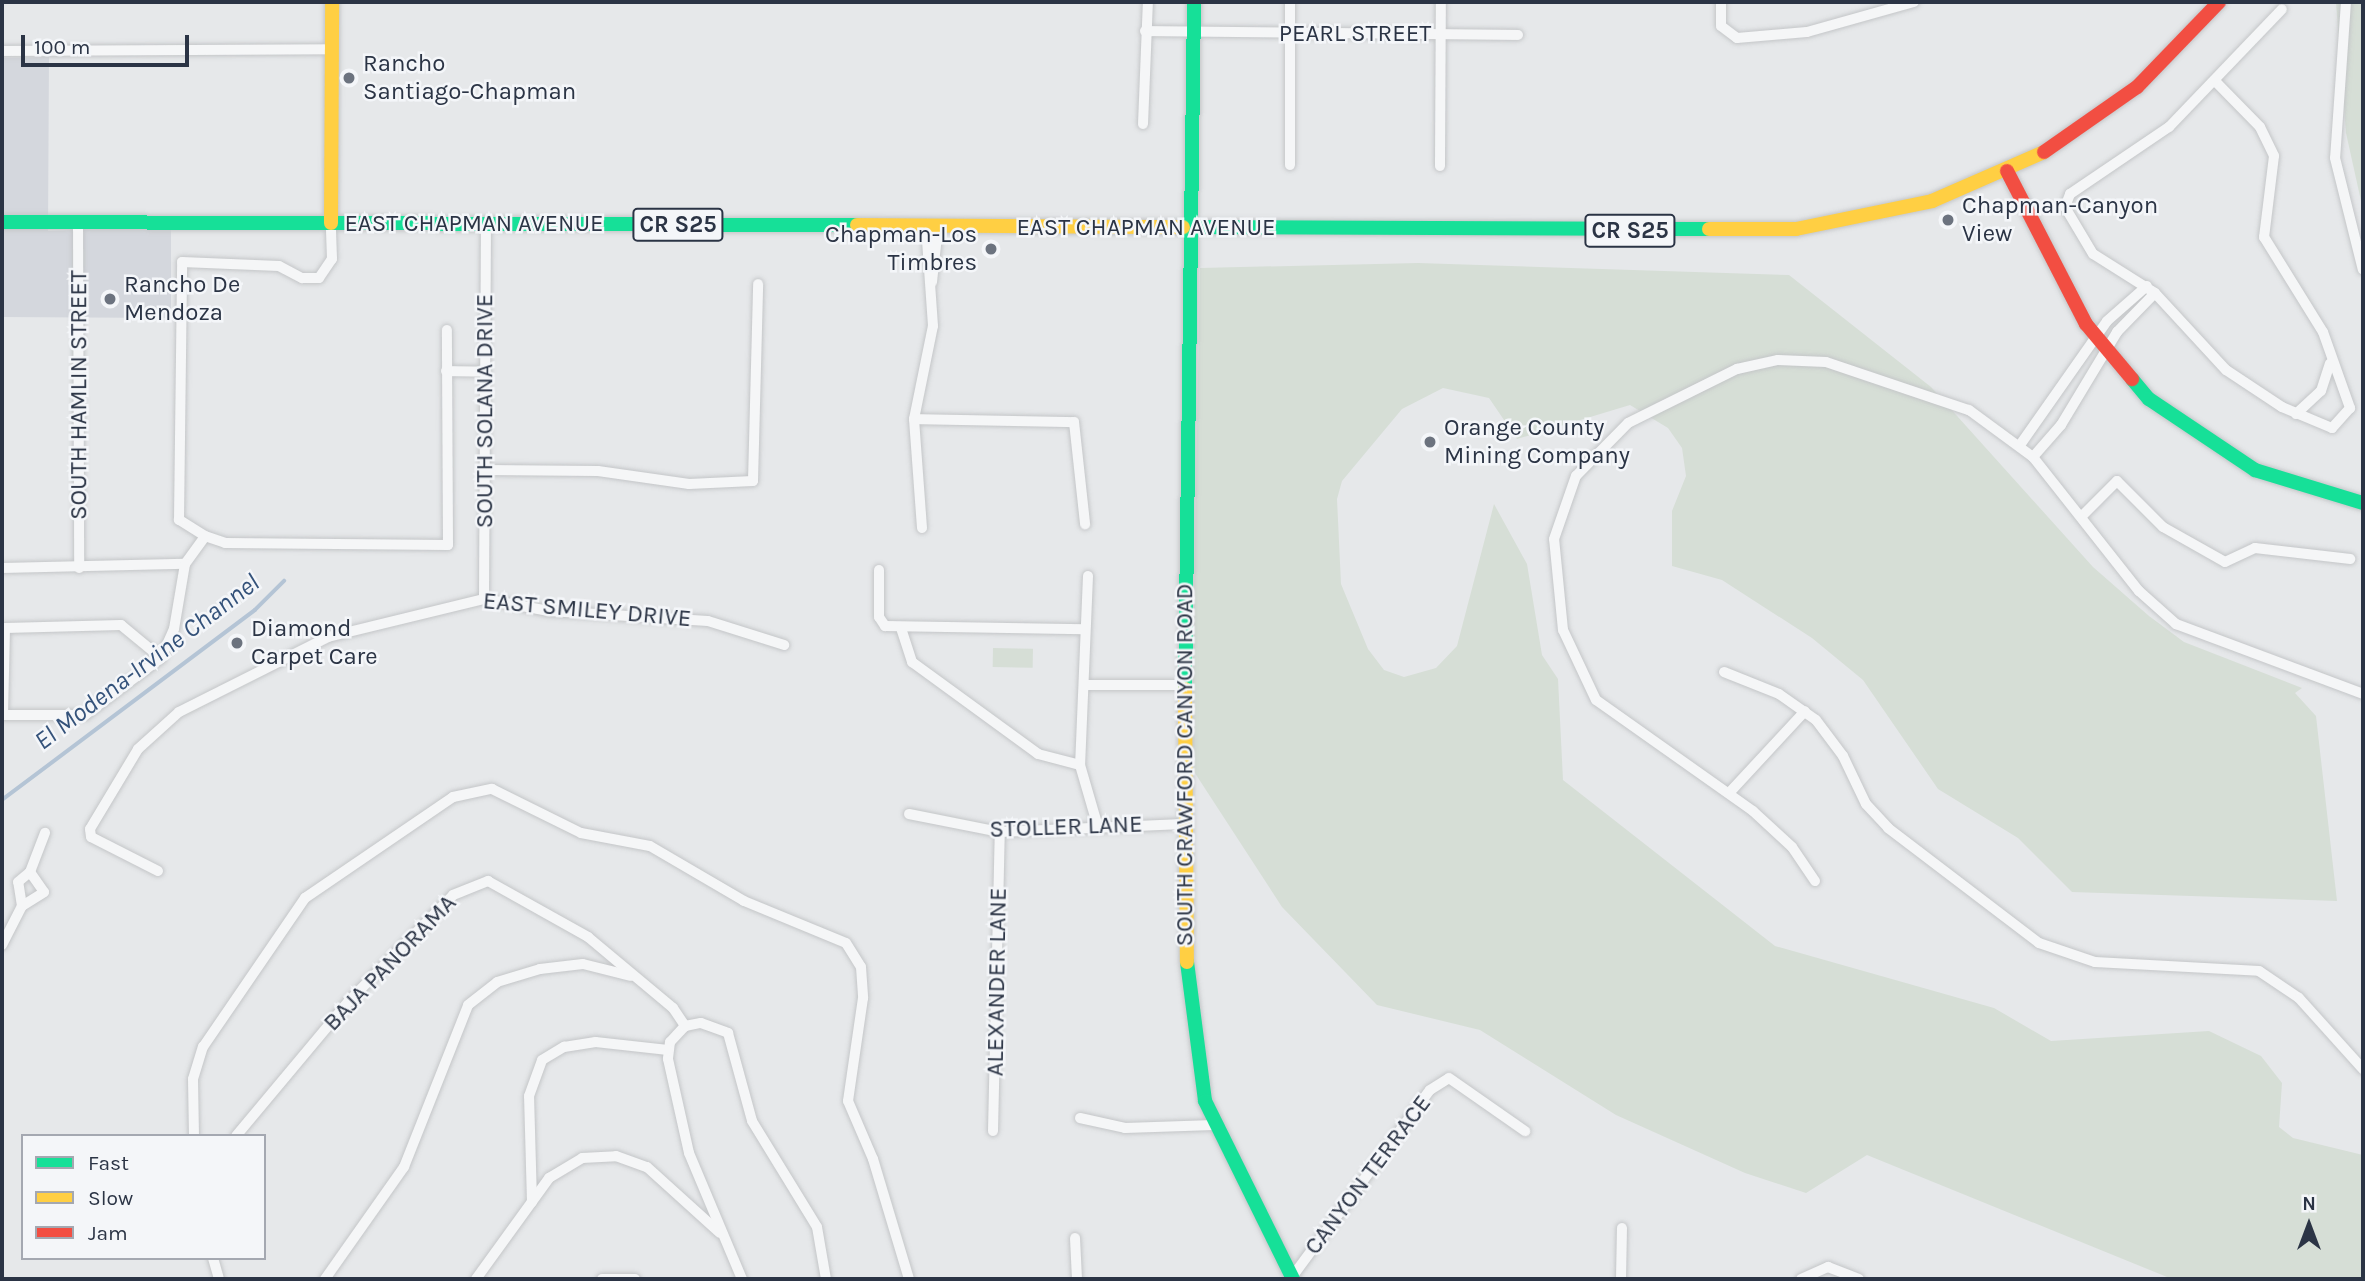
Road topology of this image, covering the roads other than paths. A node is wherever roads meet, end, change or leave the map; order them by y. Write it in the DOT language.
graph roads {
  1 [pos="332,2"];
  2 [pos="1148,2"];
  3 [pos="1194,2"];
  4 [pos="1290,2"];
  5 [pos="1441,2"];
  6 [pos="1721,2"];
  7 [pos="1914,2"];
  8 [pos="2219,2"];
  9 [pos="2346,2"];
  10 [pos="2282,9"];
  11 [pos="1145,31"];
  12 [pos="1192,33"];
  13 [pos="1289,34"];
  14 [pos="1441,34"];
  15 [pos="1518,35"];
  16 [pos="331,49"];
  17 [pos="2,51"];
  18 [pos="2216,82"];
  19 [pos="1143,124"];
  20 [pos="1290,165"];
  21 [pos="1440,166"];
  22 [pos="2007,171"];
  23 [pos="2,222"];
  24 [pos="78,222"];
  25 [pos="331,223"];
  26 [pos="486,224"];
  27 [pos="932,227"];
  28 [pos="1188,228"];
  29 [pos="2363,270"];
  30 [pos="758,284"];
  31 [pos="2151,290"];
  32 [pos="447,330"];
  33 [pos="2095,338"];
  34 [pos="2106,352"];
  35 [pos="2330,355"];
  36 [pos="446,371"];
  37 [pos="485,372"];
  38 [pos="2296,414"];
  39 [pos="914,419"];
  40 [pos="2020,445"];
  41 [pos="2033,457"];
  42 [pos="485,470"];
  43 [pos="2363,503"];
  44 [pos="2083,514"];
  45 [pos="1085,524"];
  46 [pos="922,528"];
  47 [pos="205,536"];
  48 [pos="2350,559"];
  49 [pos="185,564"];
  50 [pos="2,568"];
  51 [pos="79,568"];
  52 [pos="879,570"];
  53 [pos="1088,576"];
  54 [pos="484,599"];
  55 [pos="901,628"];
  56 [pos="1085,629"];
  57 [pos="784,645"];
  58 [pos="161,658"];
  59 [pos="1724,672"];
  60 [pos="1084,685"];
  61 [pos="1183,685"];
  62 [pos="2363,694"];
  63 [pos="1805,711"];
  64 [pos="1080,765"];
  65 [pos="1730,792"];
  66 [pos="909,814"];
  67 [pos="1183,824"];
  68 [pos="1098,827"];
  69 [pos="1000,832"];
  70 [pos="45,833"];
  71 [pos="158,871"];
  72 [pos="30,872"];
  73 [pos="1815,881"];
  74 [pos="23,906"];
  75 [pos="2,945"];
  76 [pos="636,978"];
  77 [pos="685,1027"];
  78 [pos="668,1050"];
  79 [pos="2363,1069"];
  80 [pos="1080,1118"];
  81 [pos="1214,1125"];
  82 [pos="993,1131"];
  83 [pos="1525,1131"];
  84 [pos="194,1134"];
  85 [pos="238,1134"];
  86 [pos="532,1202"];
  87 [pos="1622,1228"];
  88 [pos="720,1233"];
  89 [pos="1075,1238"];
  90 [pos="214,1260"];
  91 [pos="1292,1278"];
  92 [pos="219,1279"];
  93 [pos="326,1279"];
  94 [pos="476,1279"];
  95 [pos="602,1279"];
  96 [pos="635,1279"];
  97 [pos="742,1279"];
  98 [pos="826,1279"];
  99 [pos="909,1279"];
  100 [pos="1077,1279"];
  101 [pos="1621,1279"];
  102 [pos="1801,1279"];
  103 [pos="1859,1279"];
  1 -- 16 [label="main road"];
  2 -- 11 [label="street"];
  3 -- 12 [label="main road, SOUTH CRAWFORD CANYON ROAD"];
  4 -- 13 [label="street"];
  5 -- 14 [label="street"];
  6 -- 7 [label="street"];
  8 -- 22 [label="main road, EAST CHAPMAN AVENUE / CR S25"];
  9 -- 29 [label="street"];
  10 -- 18 [label="street"];
  11 -- 12 [label="street, PEARL STREET"];
  11 -- 19 [label="street"];
  12 -- 13 [label="street, PEARL STREET"];
  12 -- 28 [label="main road, SOUTH CRAWFORD CANYON ROAD"];
  13 -- 14 [label="street, PEARL STREET"];
  13 -- 20 [label="street"];
  14 -- 15 [label="street, PEARL STREET"];
  14 -- 21 [label="street"];
  16 -- 17 [label="street"];
  16 -- 25 [label="main road"];
  18 -- 31 [label="street"];
  18 -- 35 [label="street"];
  22 -- 28 [label="main road, EAST CHAPMAN AVENUE / CR S25"];
  22 -- 33 [label="main road"];
  23 -- 24 [label="main road, EAST CHAPMAN AVENUE / CR S25"];
  24 -- 25 [label="main road, EAST CHAPMAN AVENUE / CR S25"];
  24 -- 51 [label="street, SOUTH HAMLIN STREET"];
  25 -- 26 [label="main road, EAST CHAPMAN AVENUE / CR S25"];
  25 -- 47 [label="street"];
  26 -- 27 [label="main road, EAST CHAPMAN AVENUE / CR S25"];
  26 -- 37 [label="street, SOUTH SOLANA DRIVE"];
  27 -- 28 [label="main road, EAST CHAPMAN AVENUE / CR S25"];
  27 -- 39 [label="street"];
  28 -- 61 [label="main road, SOUTH CRAWFORD CANYON ROAD"];
  30 -- 42 [label="street"];
  31 -- 33 [label="street"];
  31 -- 34 [label="street"];
  31 -- 38 [label="street"];
  32 -- 36 [label="street"];
  33 -- 34 [label="main road"];
  33 -- 40 [label="street"];
  34 -- 41 [label="street"];
  34 -- 43 [label="main road"];
  35 -- 38 [label="street"];
  35 -- 38 [label="street"];
  36 -- 37 [label="street"];
  36 -- 47 [label="street"];
  37 -- 42 [label="street, SOUTH SOLANA DRIVE"];
  39 -- 45 [label="street"];
  39 -- 46 [label="street"];
  40 -- 41 [label="street"];
  40 -- 65 [label="street"];
  41 -- 44 [label="street"];
  42 -- 54 [label="street, SOUTH SOLANA DRIVE"];
  44 -- 48 [label="street"];
  44 -- 62 [label="street"];
  47 -- 49 [label="street"];
  49 -- 51 [label="street"];
  49 -- 58 [label="street"];
  50 -- 51 [label="street"];
  52 -- 55 [label="street"];
  53 -- 56 [label="street"];
  54 -- 57 [label="street, EAST SMILEY DRIVE"];
  54 -- 71 [label="street, EAST SMILEY DRIVE"];
  55 -- 56 [label="street"];
  55 -- 64 [label="street"];
  56 -- 60 [label="street"];
  58 -- 58 [label="street"];
  59 -- 63 [label="street"];
  60 -- 61 [label="street"];
  60 -- 64 [label="street"];
  61 -- 67 [label="main road, SOUTH CRAWFORD CANYON ROAD"];
  63 -- 65 [label="street"];
  63 -- 79 [label="street"];
  64 -- 68 [label="street"];
  65 -- 73 [label="street"];
  66 -- 69 [label="street, STOLLER LANE"];
  67 -- 68 [label="street, STOLLER LANE"];
  67 -- 81 [label="main road, SOUTH CRAWFORD CANYON ROAD"];
  68 -- 69 [label="street, STOLLER LANE"];
  69 -- 82 [label="street, ALEXANDER LANE"];
  70 -- 72 [label="street"];
  72 -- 74 [label="street"];
  72 -- 74 [label="street"];
  74 -- 75 [label="street"];
  76 -- 77 [label="street, BAJA PANORAMA"];
  76 -- 85 [label="street, BAJA PANORAMA"];
  76 -- 93 [label="street"];
  77 -- 78 [label="street"];
  77 -- 98 [label="street"];
  78 -- 86 [label="street"];
  78 -- 88 [label="street"];
  80 -- 81 [label="street"];
  81 -- 91 [label="main road, SOUTH CRAWFORD CANYON ROAD"];
  83 -- 91 [label="street, CANYON TERRACE"];
  84 -- 99 [label="street"];
  86 -- 88 [label="street"];
  86 -- 94 [label="street"];
  87 -- 101 [label="street"];
  88 -- 97 [label="street"];
  89 -- 100 [label="street"];
  90 -- 92 [label="street"];
  95 -- 96 [label="street"];
  102 -- 103 [label="street"];
}
